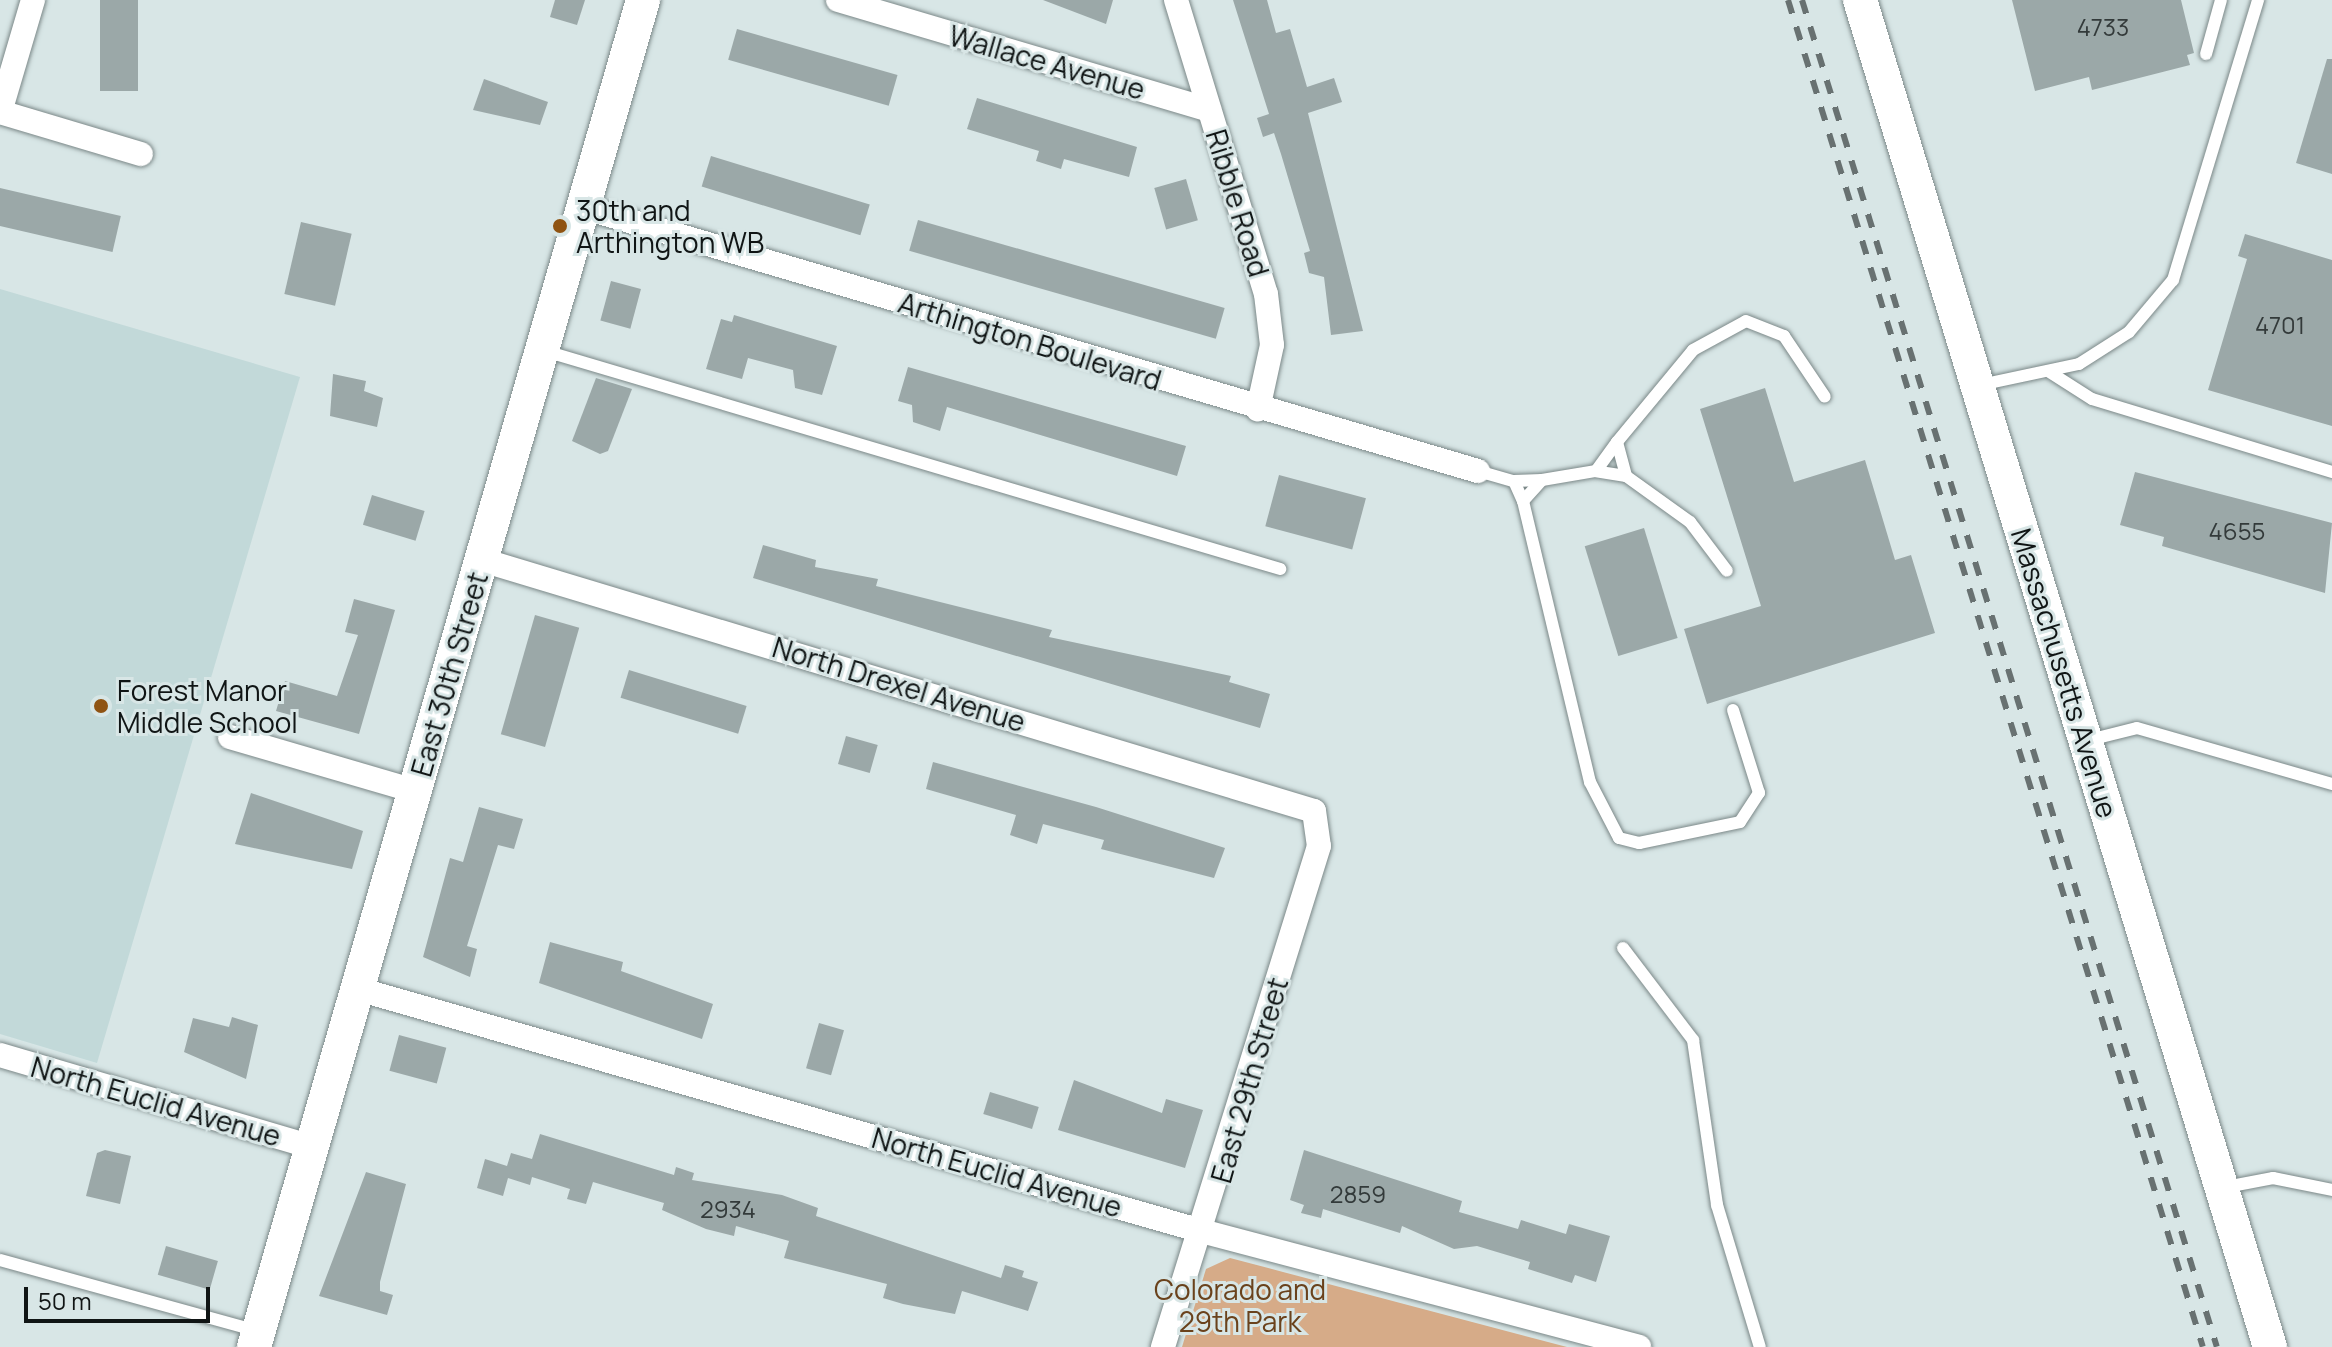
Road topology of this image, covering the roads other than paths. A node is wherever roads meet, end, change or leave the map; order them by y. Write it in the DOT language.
graph roads {
  1 [pos="33,0"];
  2 [pos="643,0"];
  3 [pos="838,0"];
  4 [pos="1176,0"];
  5 [pos="1860,0"];
  6 [pos="2221,0"];
  7 [pos="2258,0"];
  8 [pos="2206,54"];
  9 [pos="1209,110"];
  10 [pos="0,112"];
  11 [pos="141,154"];
  12 [pos="582,207"];
  13 [pos="541,351"];
  14 [pos="2048,371"];
  15 [pos="1977,385"];
  16 [pos="1825,397"];
  17 [pos="1258,409"];
  18 [pos="1617,442"];
  19 [pos="1478,471"];
  20 [pos="1596,471"];
  21 [pos="2332,472"];
  22 [pos="1626,476"];
  23 [pos="1542,480"];
  24 [pos="1514,481"];
  25 [pos="1523,501"];
  26 [pos="482,560"];
  27 [pos="1280,569"];
  28 [pos="1727,571"];
  29 [pos="1733,710"];
  30 [pos="230,737"];
  31 [pos="2086,741"];
  32 [pos="2332,784"];
  33 [pos="415,791"];
  34 [pos="1314,811"];
  35 [pos="1623,948"];
  36 [pos="358,989"];
  37 [pos="0,1055"];
  38 [pos="312,1147"];
  39 [pos="2218,1188"];
  40 [pos="2332,1190"];
  41 [pos="1205,1232"];
  42 [pos="0,1260"];
  43 [pos="257,1339"];
  44 [pos="1163,1347"];
  45 [pos="1639,1347"];
  46 [pos="1760,1347"];
  47 [pos="2270,1347"];
  1 -- 10 [label="street"];
  2 -- 12 [label="main road, East 30th Street"];
  3 -- 9 [label="street, Wallace Avenue"];
  4 -- 9 [label="street, Ribble Road"];
  5 -- 15 [label="main road, Massachusetts Avenue"];
  6 -- 8 [label="lane"];
  7 -- 14 [label="lane"];
  9 -- 17 [label="street, Ribble Road"];
  10 -- 11 [label="street"];
  12 -- 13 [label="main road, East 30th Street"];
  12 -- 17 [label="street, Arthington Boulevard"];
  13 -- 26 [label="main road, East 30th Street"];
  13 -- 27 [label="lane"];
  14 -- 15 [label="lane"];
  14 -- 21 [label="lane"];
  15 -- 31 [label="main road, Massachusetts Avenue"];
  16 -- 18 [label="lane"];
  17 -- 19 [label="street, Arthington Boulevard"];
  18 -- 20 [label="lane"];
  18 -- 22 [label="lane"];
  19 -- 24 [label="lane"];
  20 -- 22 [label="lane"];
  20 -- 23 [label="lane"];
  22 -- 28 [label="lane"];
  23 -- 24 [label="lane"];
  23 -- 25 [label="lane"];
  24 -- 25 [label="lane"];
  25 -- 29 [label="lane"];
  26 -- 33 [label="main road, East 30th Street"];
  26 -- 34 [label="street, North Drexel Avenue"];
  30 -- 33 [label="street"];
  31 -- 32 [label="lane"];
  31 -- 39 [label="main road, Massachusetts Avenue"];
  33 -- 36 [label="main road, East 30th Street"];
  34 -- 41 [label="street, East 29th Street"];
  35 -- 46 [label="lane"];
  36 -- 38 [label="main road, East 30th Street"];
  36 -- 41 [label="street, North Euclid Avenue"];
  37 -- 38 [label="street, North Euclid Avenue"];
  38 -- 43 [label="main road, East 30th Street"];
  39 -- 40 [label="lane"];
  39 -- 47 [label="main road, Massachusetts Avenue"];
  41 -- 44 [label="street, East 29th Street"];
  41 -- 45 [label="street, North Euclid Avenue"];
  42 -- 43 [label="lane"];
}
